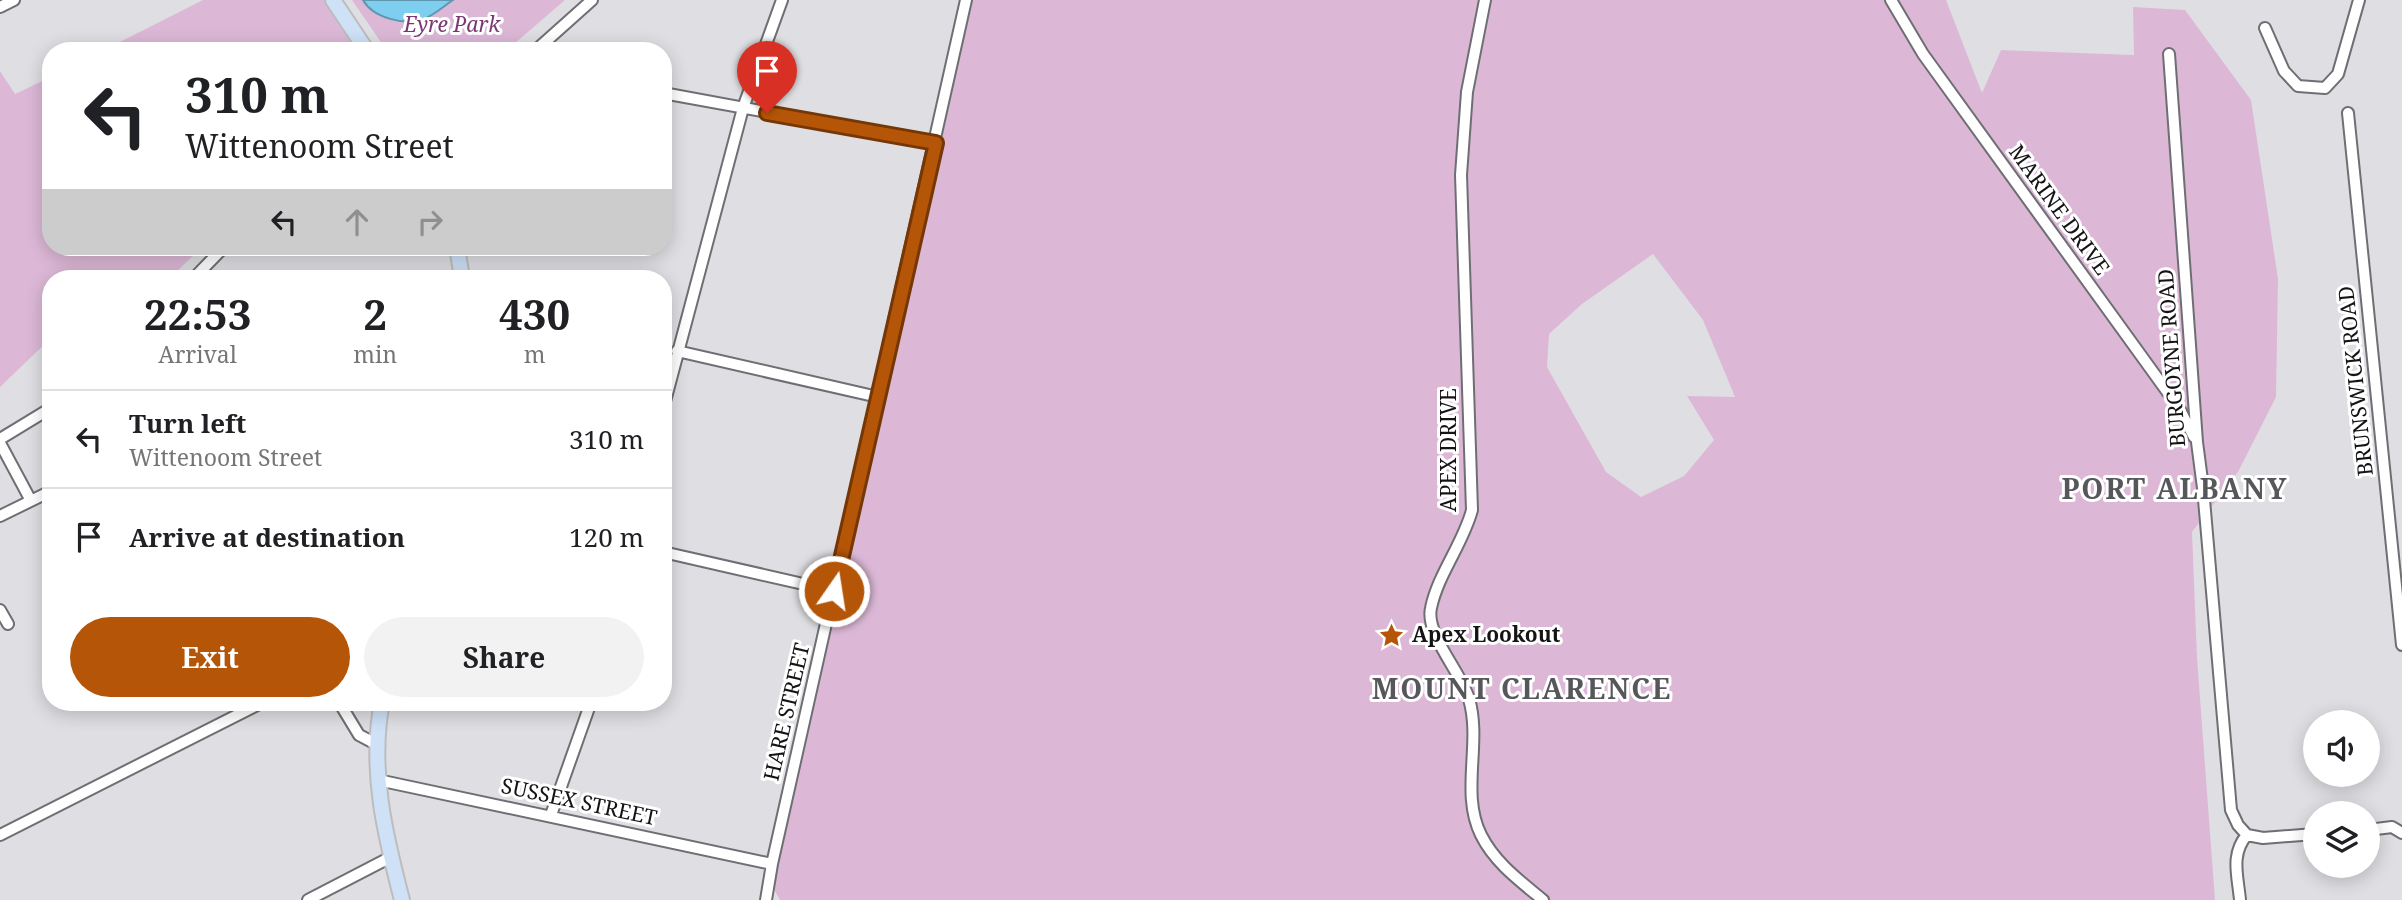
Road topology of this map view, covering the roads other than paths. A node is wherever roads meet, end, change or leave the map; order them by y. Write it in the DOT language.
graph roads {
  1 [pos="14,0"];
  2 [pos="333,0"];
  3 [pos="592,0"];
  4 [pos="782,0"];
  5 [pos="966,0"];
  6 [pos="1485,0"];
  7 [pos="1891,0"];
  8 [pos="2359,0"];
  9 [pos="0,7"];
  10 [pos="2265,28"];
  11 [pos="361,42"];
  12 [pos="545,42"];
  13 [pos="2169,54"];
  14 [pos="672,95"];
  15 [pos="743,108"];
  16 [pos="2348,113"];
  17 [pos="936,143"];
  18 [pos="215,256"];
  19 [pos="202,270"];
  20 [pos="677,351"];
  21 [pos="672,372"];
  22 [pos="878,397"];
  23 [pos="42,414"];
  24 [pos="0,441"];
  25 [pos="2196,442"];
  26 [pos="42,494"];
  27 [pos="30,499"];
  28 [pos="0,516"];
  29 [pos="672,554"];
  30 [pos="834,591"];
  31 [pos="0,610"];
  32 [pos="8,624"];
  33 [pos="2402,645"];
  34 [pos="245,711"];
  35 [pos="344,711"];
  36 [pos="381,711"];
  37 [pos="588,711"];
  38 [pos="376,744"];
  39 [pos="377,780"];
  40 [pos="551,815"];
  41 [pos="2380,828"];
  42 [pos="2402,833"];
  43 [pos="0,835"];
  44 [pos="2247,835"];
  45 [pos="2303,835"];
  46 [pos="391,857"];
  47 [pos="772,864"];
  48 [pos="308,900"];
  49 [pos="402,900"];
  50 [pos="766,900"];
  51 [pos="1543,900"];
  52 [pos="2240,900"];
  1 -- 9 [label="street"];
  2 -- 11 [label="main road"];
  3 -- 12 [label="street"];
  4 -- 15 [label="street"];
  5 -- 17 [label="street, HARE STREET"];
  6 -- 51 [label="street, APEX DRIVE"];
  7 -- 25 [label="street, MARINE DRIVE"];
  8 -- 10 [label="street"];
  13 -- 25 [label="street, BURGOYNE ROAD"];
  14 -- 15 [label="street"];
  15 -- 17 [label="street"];
  15 -- 20 [label="street"];
  16 -- 33 [label="street, BRUNSWICK ROAD"];
  17 -- 22 [label="street, HARE STREET"];
  18 -- 19 [label="street"];
  20 -- 21 [label="street"];
  20 -- 22 [label="street"];
  22 -- 30 [label="street, HARE STREET"];
  23 -- 24 [label="street"];
  24 -- 27 [label="street"];
  25 -- 44 [label="street, BURGOYNE ROAD"];
  26 -- 27 [label="street"];
  27 -- 28 [label="street"];
  29 -- 30 [label="street"];
  30 -- 47 [label="street, HARE STREET"];
  31 -- 32 [label="street"];
  34 -- 43 [label="street"];
  35 -- 38 [label="street"];
  36 -- 38 [label="main road"];
  37 -- 40 [label="street"];
  38 -- 39 [label="main road"];
  39 -- 40 [label="street, SUSSEX STREET"];
  39 -- 46 [label="main road"];
  40 -- 47 [label="street, SUSSEX STREET"];
  41 -- 42 [label="street"];
  44 -- 45 [label="street"];
  44 -- 52 [label="street"];
  46 -- 48 [label="street"];
  46 -- 49 [label="main road"];
  47 -- 50 [label="street, HARE STREET"];
}
